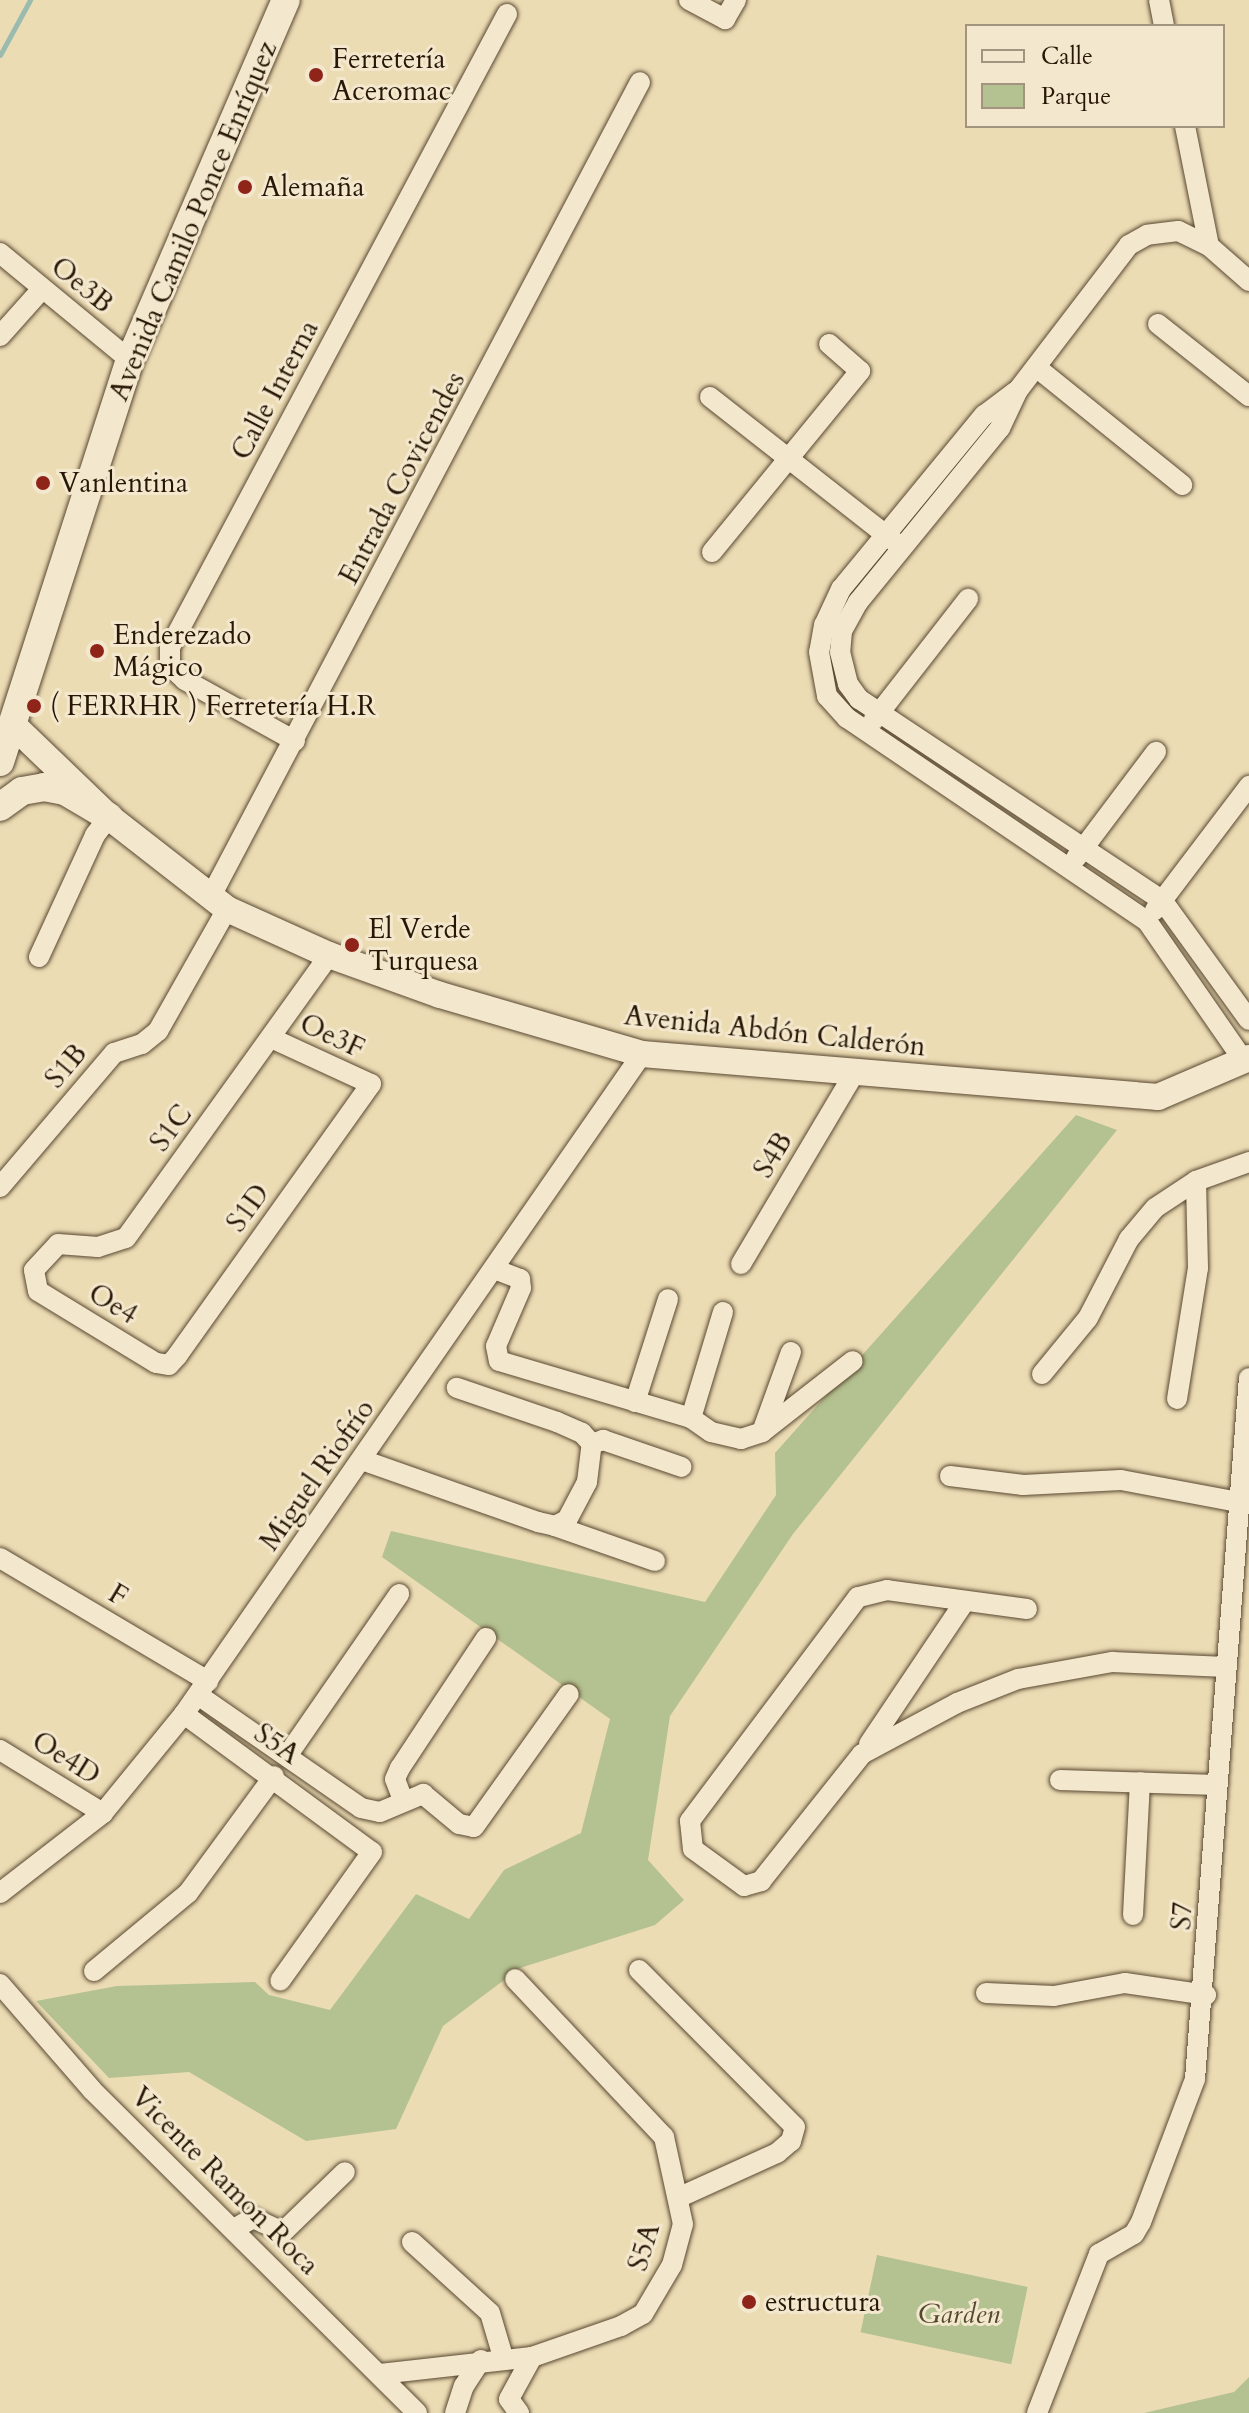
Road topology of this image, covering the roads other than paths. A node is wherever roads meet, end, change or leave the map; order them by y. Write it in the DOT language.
graph roads {
  1 [pos="286,0"];
  2 [pos="689,0"];
  3 [pos="736,0"];
  4 [pos="1159,0"];
  5 [pos="507,14"];
  6 [pos="1164,24"];
  7 [pos="640,82"];
  8 [pos="1185,128"];
  9 [pos="1209,246"];
  10 [pos="0,253"];
  11 [pos="1249,281"];
  12 [pos="42,289"];
  13 [pos="1158,324"];
  14 [pos="0,336"];
  15 [pos="829,344"];
  16 [pos="130,360"];
  17 [pos="1036,367"];
  18 [pos="1249,396"];
  19 [pos="710,397"];
  20 [pos="788,458"];
  21 [pos="1182,485"];
  22 [pos="930,497"];
  23 [pos="886,533"];
  24 [pos="901,548"];
  25 [pos="712,552"];
  26 [pos="968,599"];
  27 [pos="879,712"];
  28 [pos="7,718"];
  29 [pos="867,731"];
  30 [pos="295,741"];
  31 [pos="1156,752"];
  32 [pos="0,762"];
  33 [pos="975,776"];
  34 [pos="1249,786"];
  35 [pos="964,797"];
  36 [pos="0,807"];
  37 [pos="109,817"];
  38 [pos="1083,848"];
  39 [pos="1069,868"];
  40 [pos="1162,900"];
  41 [pos="218,904"];
  42 [pos="1147,921"];
  43 [pos="329,955"];
  44 [pos="39,957"];
  45 [pos="1249,1020"];
  46 [pos="271,1038"];
  47 [pos="642,1054"];
  48 [pos="1246,1060"];
  49 [pos="853,1075"];
  50 [pos="371,1084"];
  51 [pos="1249,1162"];
  52 [pos="1196,1181"];
  53 [pos="0,1187"];
  54 [pos="741,1264"];
  55 [pos="494,1269"];
  56 [pos="34,1282"];
  57 [pos="668,1299"];
  58 [pos="723,1312"];
  59 [pos="791,1352"];
  60 [pos="853,1361"];
  61 [pos="169,1365"];
  62 [pos="1042,1374"];
  63 [pos="1249,1378"];
  64 [pos="457,1388"];
  65 [pos="1177,1399"];
  66 [pos="635,1402"];
  67 [pos="691,1418"];
  68 [pos="762,1432"];
  69 [pos="592,1444"];
  70 [pos="362,1460"];
  71 [pos="682,1467"];
  72 [pos="950,1476"];
  73 [pos="1239,1502"];
  74 [pos="555,1526"];
  75 [pos="0,1558"];
  76 [pos="655,1561"];
  77 [pos="399,1594"];
  78 [pos="965,1601"];
  79 [pos="1027,1609"];
  80 [pos="486,1638"];
  81 [pos="1226,1667"];
  82 [pos="916,1681"];
  83 [pos="203,1688"];
  84 [pos="569,1694"];
  85 [pos="940,1712"];
  86 [pos="184,1714"];
  87 [pos="0,1750"];
  88 [pos="862,1754"];
  89 [pos="287,1756"];
  90 [pos="274,1776"];
  91 [pos="1060,1780"];
  92 [pos="1140,1782"];
  93 [pos="1217,1785"];
  94 [pos="403,1800"];
  95 [pos="103,1813"];
  96 [pos="0,1893"];
  97 [pos="1133,1915"];
  98 [pos="639,1970"];
  99 [pos="94,1971"];
  100 [pos="515,1979"];
  101 [pos="280,1981"];
  102 [pos="0,1984"];
  103 [pos="986,1993"];
  104 [pos="1206,1995"];
  105 [pos="345,2172"];
  106 [pos="680,2197"];
  107 [pos="234,2229"];
  108 [pos="412,2242"];
  109 [pos="503,2357"];
  110 [pos="532,2357"];
  111 [pos="481,2360"];
  112 [pos="380,2374"];
  113 [pos="417,2413"];
  114 [pos="455,2413"];
  115 [pos="519,2413"];
  116 [pos="1037,2413"];
  1 -- 16 [label="main road, Avenida Camilo Ponce Enríquez"];
  2 -- 3 [label="street"];
  4 -- 6 [label="street"];
  5 -- 30 [label="street, Calle Interna"];
  7 -- 30 [label="street, Entrada Covicendes"];
  8 -- 9 [label="street"];
  9 -- 11 [label="street"];
  9 -- 17 [label="street"];
  10 -- 12 [label="street, Oe3B"];
  12 -- 14 [label="street"];
  12 -- 16 [label="street, Oe3B"];
  13 -- 18 [label="street"];
  15 -- 20 [label="street"];
  16 -- 28 [label="main road, Avenida Camilo Ponce Enríquez"];
  17 -- 21 [label="street"];
  17 -- 22 [label="street"];
  19 -- 20 [label="street"];
  20 -- 23 [label="street"];
  20 -- 25 [label="street"];
  22 -- 23 [label="street"];
  22 -- 24 [label="street"];
  23 -- 24 [label="street"];
  23 -- 29 [label="street"];
  24 -- 27 [label="street"];
  26 -- 27 [label="street"];
  27 -- 29 [label="street"];
  27 -- 33 [label="street"];
  28 -- 32 [label="main road, Avenida Camilo Ponce Enríquez"];
  28 -- 37 [label="street, Avenida Abdón Calderón"];
  29 -- 35 [label="street"];
  30 -- 41 [label="street, Entrada Covicendes"];
  31 -- 38 [label="street"];
  33 -- 35 [label="street"];
  33 -- 38 [label="street"];
  34 -- 40 [label="street"];
  35 -- 39 [label="street"];
  36 -- 37 [label="main road"];
  37 -- 41 [label="street, Avenida Abdón Calderón"];
  37 -- 44 [label="street"];
  38 -- 39 [label="street"];
  38 -- 40 [label="street"];
  39 -- 42 [label="street"];
  40 -- 42 [label="street"];
  40 -- 45 [label="street"];
  41 -- 43 [label="street, Avenida Abdón Calderón"];
  41 -- 53 [label="street, S1B"];
  42 -- 48 [label="street"];
  43 -- 46 [label="street, S1C"];
  43 -- 47 [label="street, Avenida Abdón Calderón"];
  46 -- 50 [label="street, Oe3F"];
  46 -- 56 [label="street, S1C"];
  47 -- 49 [label="street, Avenida Abdón Calderón"];
  47 -- 55 [label="street, Miguel Riofrío"];
  48 -- 49 [label="street, Avenida Abdón Calderón"];
  49 -- 54 [label="street, S4B"];
  50 -- 61 [label="street, S1D"];
  51 -- 52 [label="street"];
  52 -- 62 [label="street"];
  52 -- 65 [label="street"];
  55 -- 66 [label="street"];
  55 -- 70 [label="street, Miguel Riofrío"];
  56 -- 61 [label="street, Oe4"];
  57 -- 66 [label="street"];
  58 -- 67 [label="street"];
  59 -- 68 [label="street"];
  60 -- 68 [label="street"];
  63 -- 73 [label="street, S7"];
  64 -- 69 [label="street"];
  66 -- 67 [label="street"];
  67 -- 68 [label="street"];
  69 -- 71 [label="street"];
  69 -- 74 [label="street"];
  70 -- 74 [label="street"];
  70 -- 83 [label="street, Miguel Riofrío"];
  72 -- 73 [label="street"];
  73 -- 81 [label="street, S7"];
  74 -- 76 [label="street"];
  75 -- 83 [label="street, F"];
  77 -- 89 [label="street"];
  78 -- 79 [label="street"];
  78 -- 82 [label="street"];
  78 -- 88 [label="street"];
  80 -- 94 [label="street"];
  81 -- 85 [label="street"];
  81 -- 93 [label="street, S7"];
  82 -- 85 [label="street"];
  82 -- 88 [label="street"];
  83 -- 86 [label="street, Miguel Riofrío"];
  83 -- 89 [label="street, F"];
  84 -- 94 [label="street"];
  85 -- 88 [label="street"];
  86 -- 90 [label="street, S5A"];
  86 -- 95 [label="street, Miguel Riofrío"];
  87 -- 95 [label="street, Oe4D"];
  89 -- 94 [label="street, F"];
  90 -- 99 [label="street"];
  90 -- 101 [label="street, S5A"];
  91 -- 92 [label="street"];
  92 -- 93 [label="street"];
  92 -- 97 [label="street"];
  93 -- 104 [label="street, S7"];
  95 -- 96 [label="street, Miguel Riofrío"];
  98 -- 106 [label="street"];
  100 -- 106 [label="street, S5A"];
  102 -- 107 [label="street, Vicente Ramon Roca"];
  103 -- 104 [label="street"];
  104 -- 116 [label="street, S7"];
  105 -- 107 [label="street"];
  106 -- 110 [label="street, S5A"];
  107 -- 112 [label="street, Vicente Ramon Roca"];
  108 -- 109 [label="street"];
  109 -- 110 [label="street, S5A"];
  109 -- 111 [label="street, S5A"];
  110 -- 115 [label="street"];
  111 -- 112 [label="street, S5A"];
  111 -- 114 [label="street"];
  112 -- 113 [label="street, Vicente Ramon Roca"];
}
